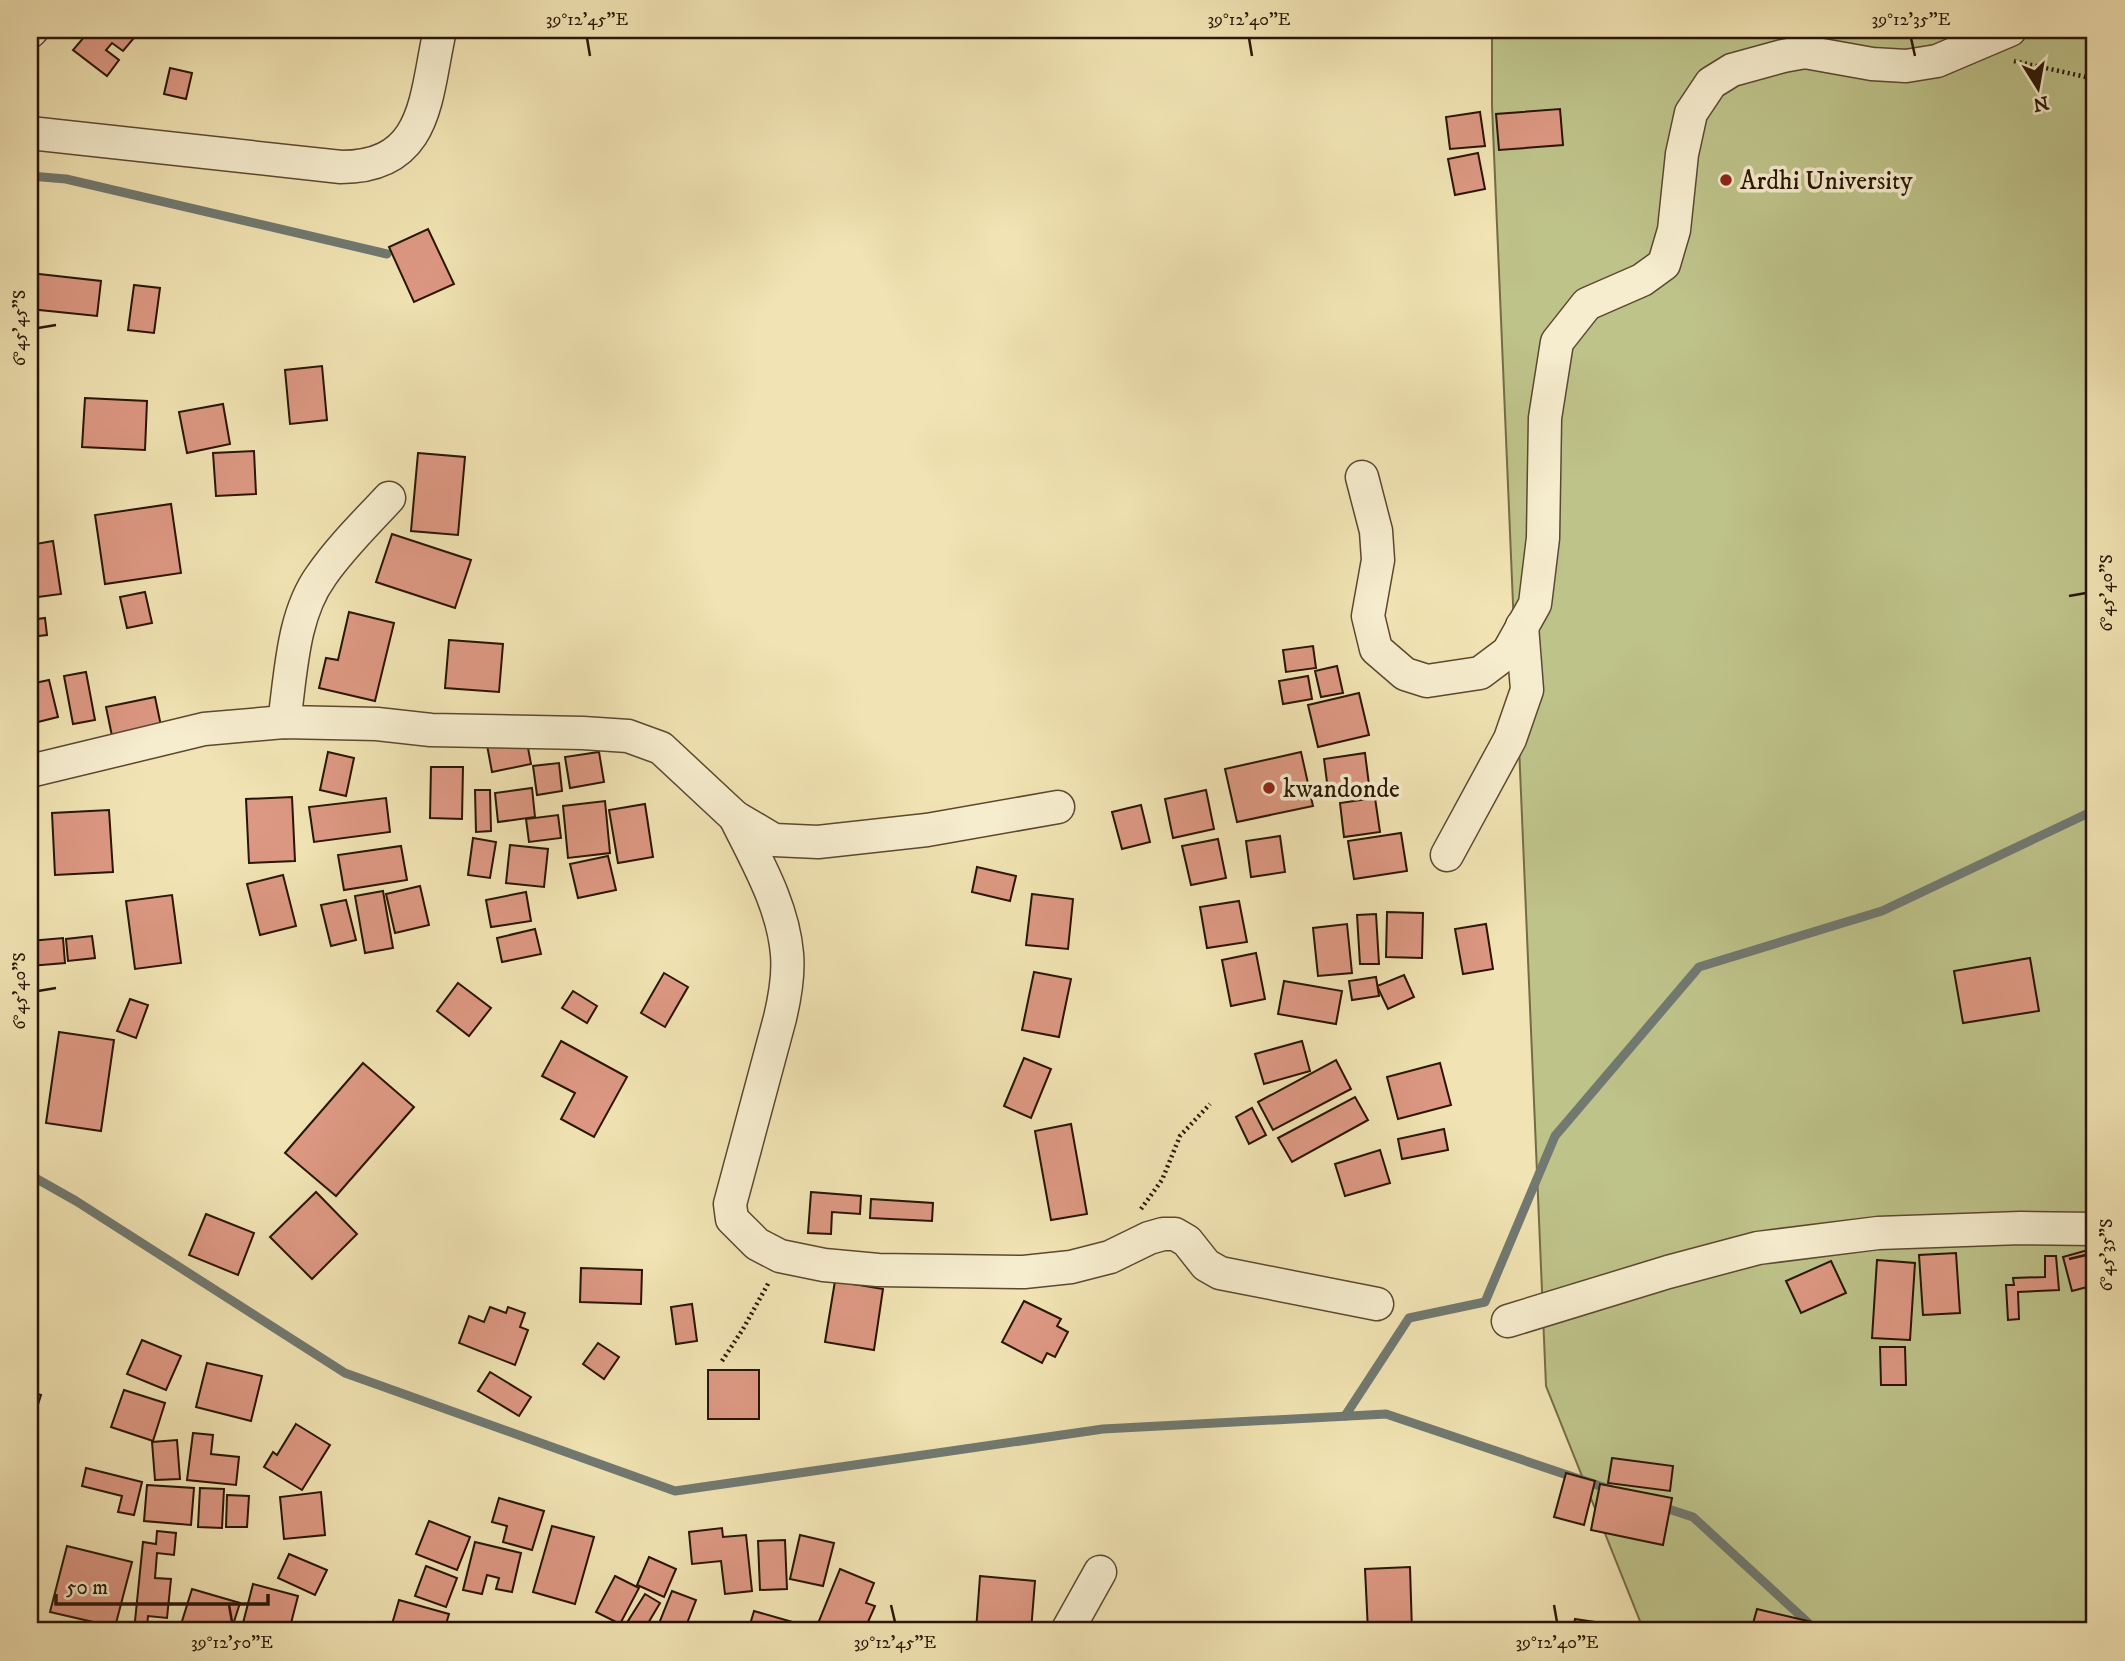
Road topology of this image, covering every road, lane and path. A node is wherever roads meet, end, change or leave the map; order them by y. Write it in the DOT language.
graph roads {
  1 [pos="440,30"];
  2 [pos="2010,30"];
  3 [pos="1968,47"];
  4 [pos="2095,79"];
  5 [pos="30,133"];
  6 [pos="1362,477"];
  7 [pos="389,498"];
  8 [pos="1522,626"];
  9 [pos="284,722"];
  10 [pos="30,771"];
  11 [pos="1058,807"];
  12 [pos="735,817"];
  13 [pos="1447,855"];
  14 [pos="1210,1104"];
  15 [pos="1139,1213"];
  16 [pos="2095,1230"];
  17 [pos="780,1256"];
  18 [pos="1377,1304"];
  19 [pos="1508,1321"];
  20 [pos="722,1361"];
  21 [pos="1100,1572"];
  22 [pos="1067,1631"];
  1 -- 5 [label="street"];
  2 -- 3 [label="street"];
  3 -- 4 [label="path"];
  3 -- 8 [label="street"];
  6 -- 8 [label="street"];
  7 -- 9 [label="street"];
  8 -- 13 [label="street"];
  9 -- 10 [label="street"];
  9 -- 12 [label="street"];
  11 -- 12 [label="street"];
  12 -- 17 [label="street"];
  14 -- 15 [label="path"];
  16 -- 19 [label="street"];
  17 -- 18 [label="street"];
  17 -- 20 [label="path"];
  21 -- 22 [label="street"];
}
